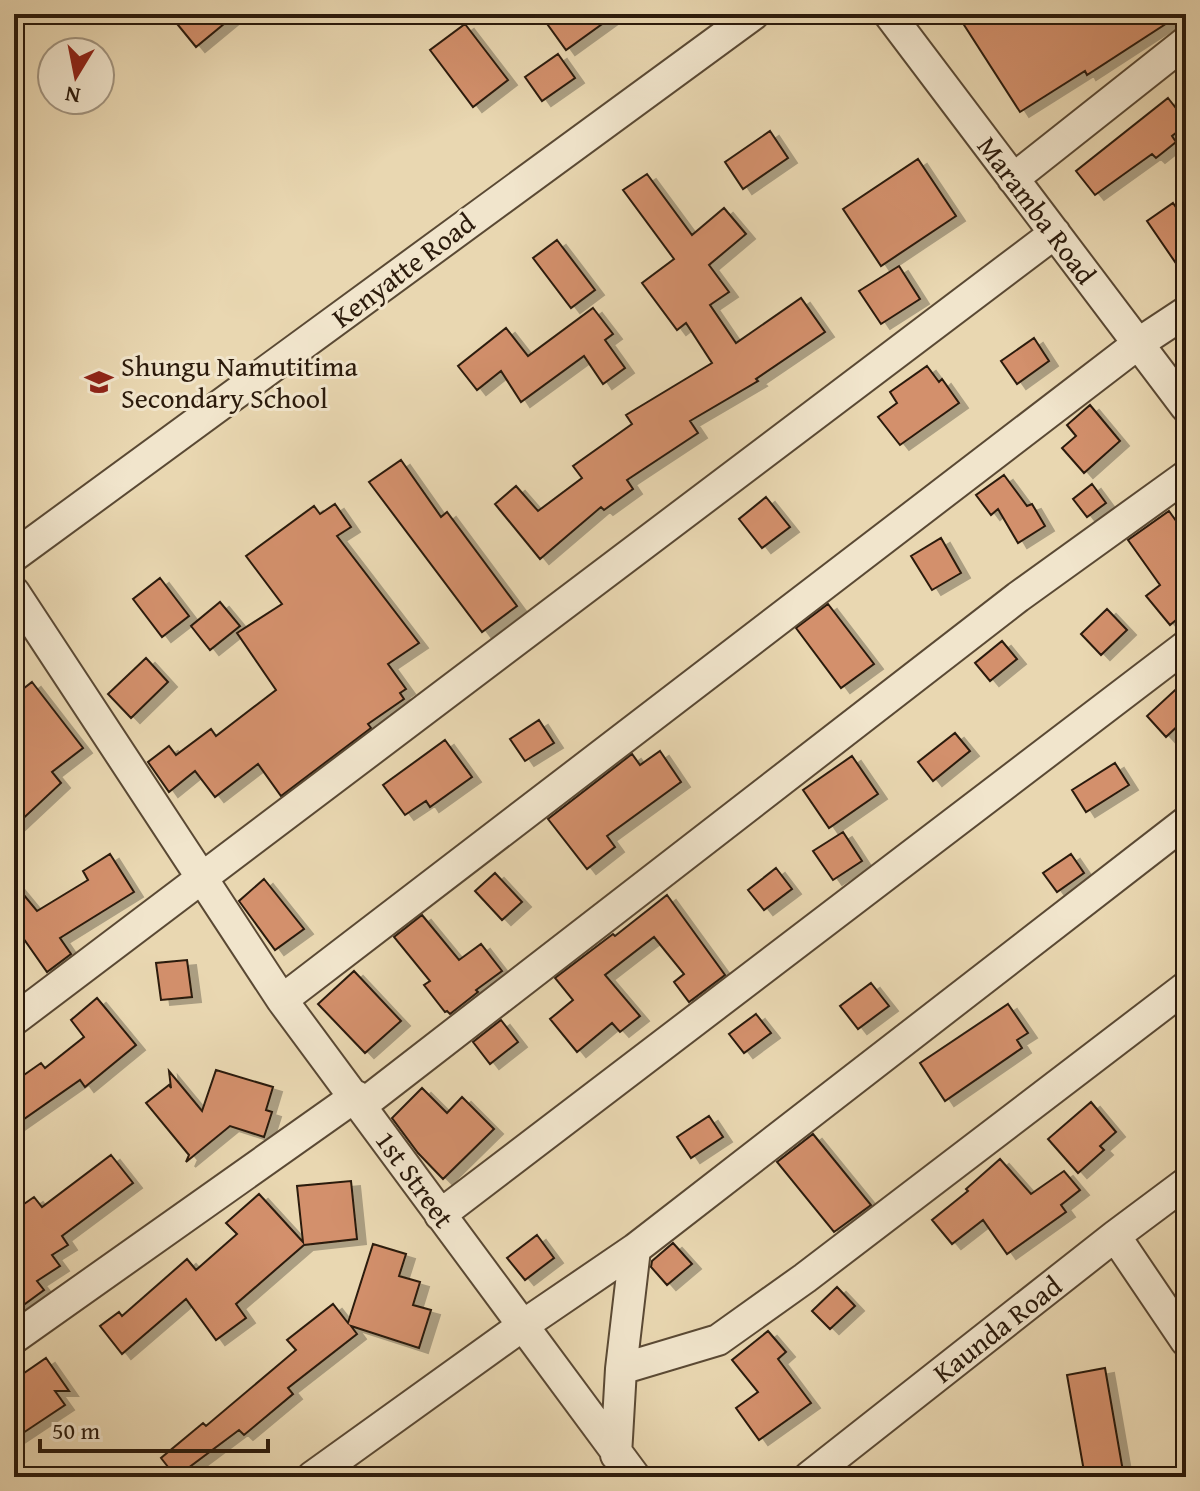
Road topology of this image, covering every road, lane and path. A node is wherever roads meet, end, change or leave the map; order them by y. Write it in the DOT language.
graph roads {
  1 [pos="754,14"];
  2 [pos="889,14"];
  3 [pos="1186,42"];
  4 [pos="1013,179"];
  5 [pos="1055,233"];
  6 [pos="1186,312"];
  7 [pos="1139,343"];
  8 [pos="1186,407"];
  9 [pos="1186,476"];
  10 [pos="14,556"];
  11 [pos="14,592"];
  12 [pos="1186,646"];
  13 [pos="1186,822"];
  14 [pos="202,877"];
  15 [pos="1186,987"];
  16 [pos="282,1000"];
  17 [pos="14,1020"];
  18 [pos="359,1101"];
  19 [pos="1186,1183"];
  20 [pos="440,1215"];
  21 [pos="1115,1236"];
  22 [pos="635,1249"];
  23 [pos="522,1326"];
  24 [pos="14,1338"];
  25 [pos="1186,1341"];
  26 [pos="621,1369"];
  27 [pos="625,1466"];
  28 [pos="312,1477"];
  29 [pos="809,1477"];
  1 -- 10 [label="street, Kenyatte Road"];
  2 -- 4 [label="street, Maramba Road"];
  3 -- 4 [label="street"];
  4 -- 5 [label="street, Maramba Road"];
  5 -- 7 [label="street, Maramba Road"];
  5 -- 14 [label="street"];
  6 -- 7 [label="street"];
  7 -- 8 [label="street, Maramba Road"];
  7 -- 16 [label="street"];
  9 -- 18 [label="street"];
  11 -- 14 [label="street, 1st Street"];
  12 -- 20 [label="street"];
  13 -- 22 [label="street"];
  14 -- 16 [label="street, 1st Street"];
  14 -- 17 [label="street"];
  15 -- 26 [label="street"];
  16 -- 18 [label="street, 1st Street"];
  18 -- 20 [label="street, 1st Street"];
  18 -- 24 [label="street"];
  19 -- 21 [label="street, Kaunda Road"];
  20 -- 23 [label="street, 1st Street"];
  21 -- 25 [label="street"];
  21 -- 29 [label="street, Kaunda Road"];
  22 -- 23 [label="street"];
  22 -- 26 [label="street"];
  23 -- 27 [label="street, 1st Street"];
  23 -- 28 [label="street"];
  26 -- 27 [label="street"];
}
